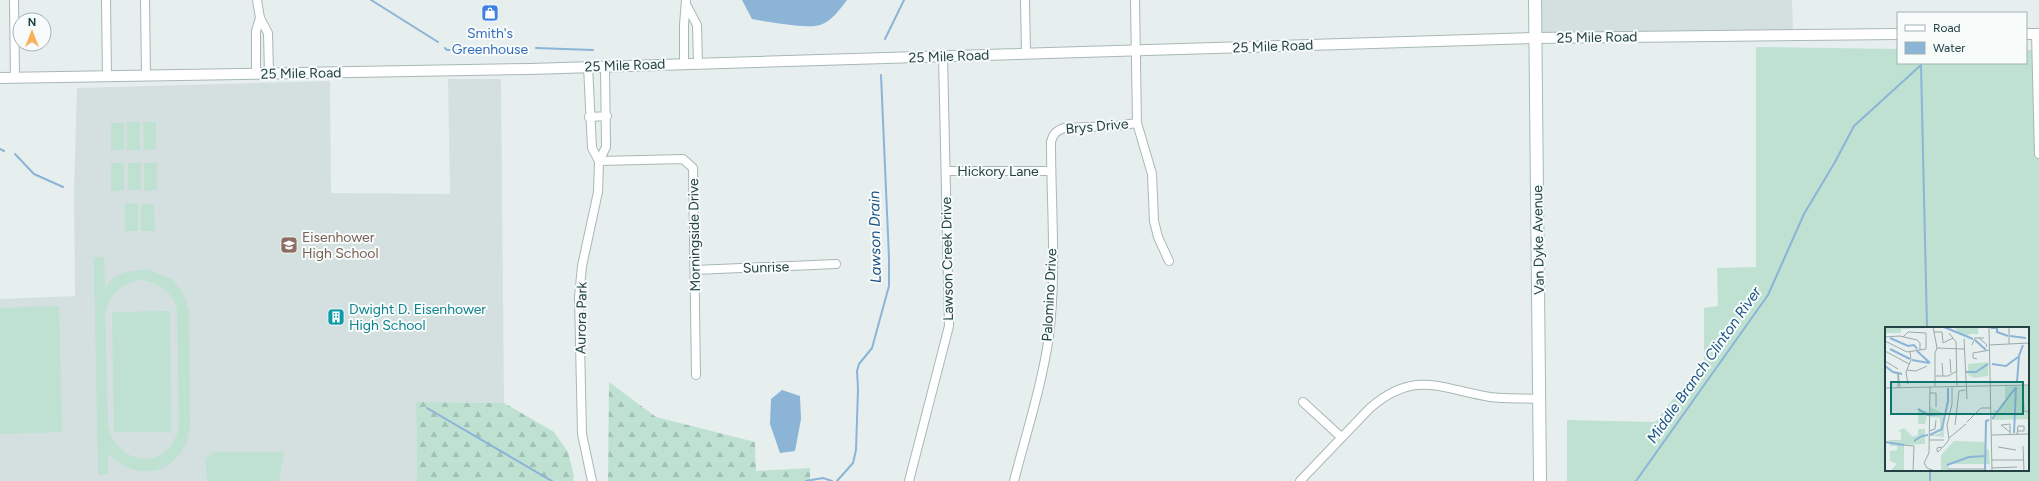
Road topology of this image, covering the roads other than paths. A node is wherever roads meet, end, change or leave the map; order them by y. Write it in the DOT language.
graph roads {
  1 [pos="14,0"];
  2 [pos="106,0"];
  3 [pos="145,0"];
  4 [pos="257,0"];
  5 [pos="1025,0"];
  6 [pos="1135,0"];
  7 [pos="1535,0"];
  8 [pos="687,3"];
  9 [pos="260,18"];
  10 [pos="1897,34"];
  11 [pos="2034,34"];
  12 [pos="1536,38"];
  13 [pos="1136,50"];
  14 [pos="1026,54"];
  15 [pos="943,56"];
  16 [pos="698,63"];
  17 [pos="684,64"];
  18 [pos="588,66"];
  19 [pos="605,66"];
  20 [pos="256,74"];
  21 [pos="269,74"];
  22 [pos="146,76"];
  23 [pos="107,77"];
  24 [pos="0,78"];
  25 [pos="15,78"];
  26 [pos="607,116"];
  27 [pos="589,117"];
  28 [pos="1137,123"];
  29 [pos="1056,131"];
  30 [pos="2039,154"];
  31 [pos="599,161"];
  32 [pos="946,171"];
  33 [pos="1051,171"];
  34 [pos="1169,261"];
  35 [pos="836,264"];
  36 [pos="695,270"];
  37 [pos="696,375"];
  38 [pos="1539,399"];
  39 [pos="1303,402"];
  40 [pos="1341,437"];
  41 [pos="592,478"];
  42 [pos="910,481"];
  43 [pos="1014,481"];
  44 [pos="1300,481"];
  45 [pos="1540,481"];
  1 -- 25 [label="street"];
  2 -- 23 [label="street"];
  3 -- 22 [label="street"];
  4 -- 9 [label="street"];
  5 -- 14 [label="street"];
  6 -- 13 [label="street"];
  7 -- 12 [label="main road, Van Dyke Avenue"];
  8 -- 16 [label="street"];
  8 -- 17 [label="street"];
  9 -- 20 [label="street"];
  9 -- 21 [label="street"];
  10 -- 12 [label="street, 25 Mile Road"];
  11 -- 30 [label="street"];
  12 -- 13 [label="street, 25 Mile Road"];
  12 -- 38 [label="main road, Van Dyke Avenue"];
  13 -- 14 [label="street, 25 Mile Road"];
  13 -- 28 [label="street"];
  14 -- 15 [label="street, 25 Mile Road"];
  15 -- 16 [label="street, 25 Mile Road"];
  15 -- 32 [label="street, Lawson Creek Drive"];
  16 -- 17 [label="street, 25 Mile Road"];
  17 -- 19 [label="street, 25 Mile Road"];
  18 -- 19 [label="street, 25 Mile Road"];
  18 -- 21 [label="street, 25 Mile Road"];
  18 -- 27 [label="street, Aurora Park"];
  19 -- 26 [label="street, Aurora Park"];
  20 -- 21 [label="street, 25 Mile Road"];
  20 -- 22 [label="street, 25 Mile Road"];
  22 -- 23 [label="street, 25 Mile Road"];
  23 -- 25 [label="street, 25 Mile Road"];
  24 -- 25 [label="street, 25 Mile Road"];
  26 -- 27 [label="street"];
  26 -- 31 [label="street, Aurora Park"];
  27 -- 31 [label="street, Aurora Park"];
  28 -- 29 [label="street, Brys Drive"];
  28 -- 34 [label="street"];
  29 -- 33 [label="street, Palomino Drive"];
  31 -- 36 [label="street, Morningside Drive"];
  31 -- 41 [label="street, Aurora Park"];
  32 -- 33 [label="street, Hickory Lane"];
  32 -- 42 [label="street, Lawson Creek Drive"];
  33 -- 43 [label="street, Palomino Drive"];
  35 -- 36 [label="street, Sunrise"];
  36 -- 37 [label="street, Morningside Drive"];
  38 -- 40 [label="street"];
  38 -- 45 [label="main road, Van Dyke Avenue"];
  39 -- 40 [label="street"];
  40 -- 44 [label="street"];
}
